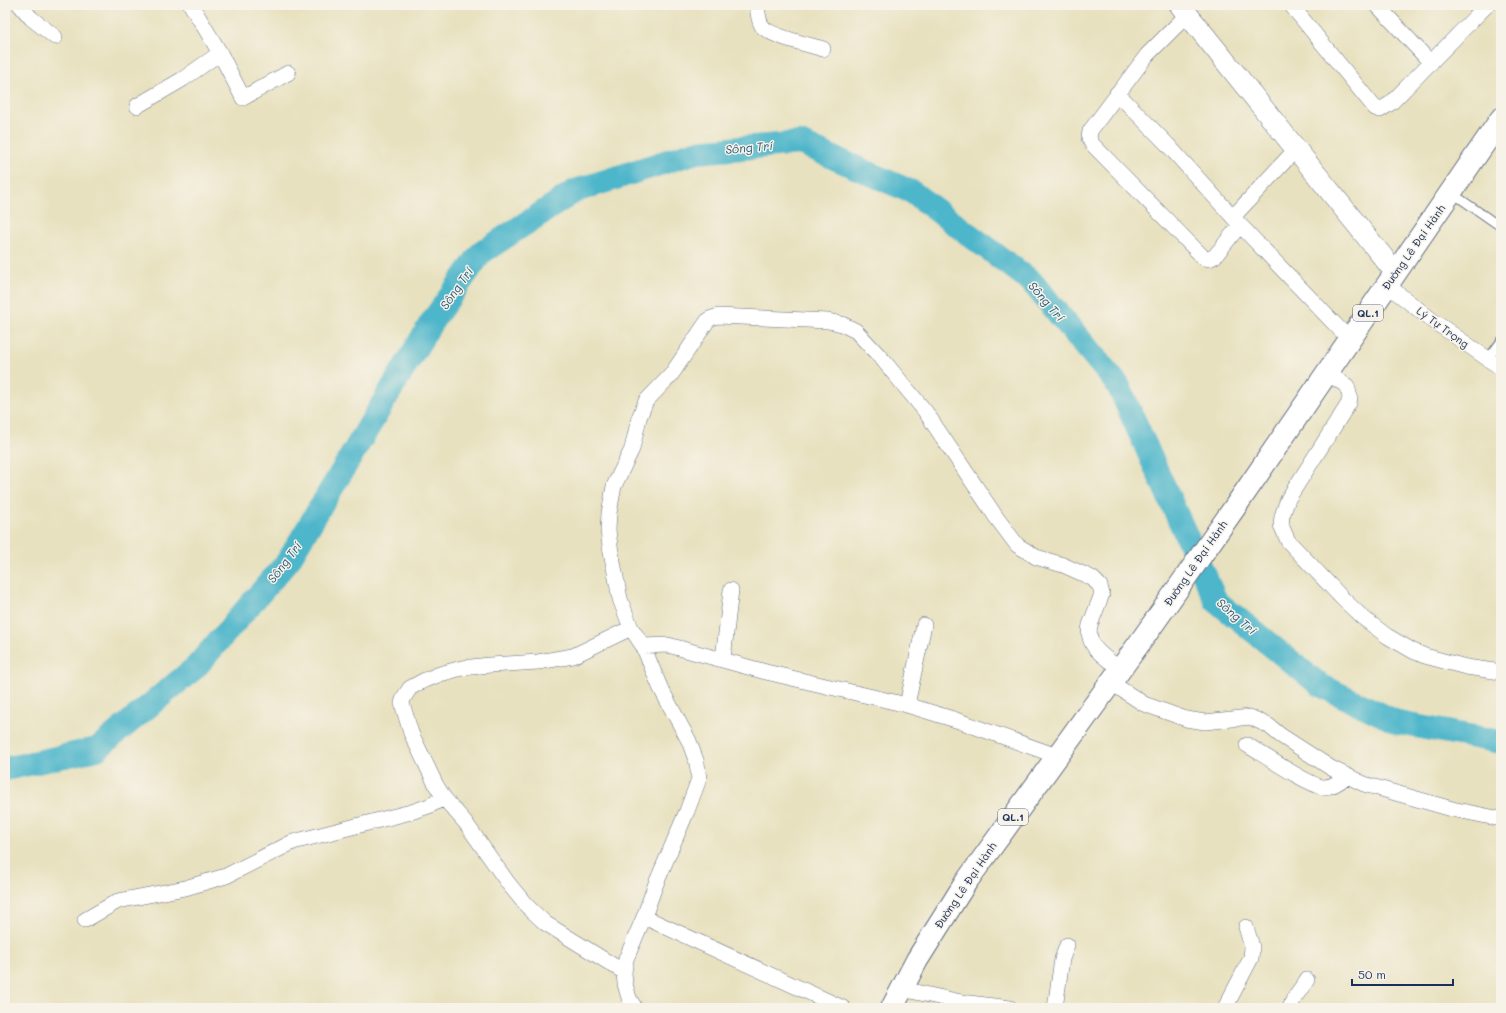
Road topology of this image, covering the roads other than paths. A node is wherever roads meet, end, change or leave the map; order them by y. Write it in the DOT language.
graph roads {
  1 [pos="20,5"];
  2 [pos="191,5"];
  3 [pos="757,5"];
  4 [pos="1291,5"];
  5 [pos="1377,5"];
  6 [pos="1487,5"];
  7 [pos="1184,10"];
  8 [pos="55,37"];
  9 [pos="823,49"];
  10 [pos="220,53"];
  11 [pos="1431,63"];
  12 [pos="288,73"];
  13 [pos="1117,94"];
  14 [pos="137,106"];
  15 [pos="1501,119"];
  16 [pos="1296,149"];
  17 [pos="1451,193"];
  18 [pos="1236,221"];
  19 [pos="1501,227"];
  20 [pos="1391,278"];
  21 [pos="1350,340"];
  22 [pos="1501,341"];
  23 [pos="1488,359"];
  24 [pos="1501,368"];
  25 [pos="1327,373"];
  26 [pos="732,590"];
  27 [pos="924,625"];
  28 [pos="631,628"];
  29 [pos="643,646"];
  30 [pos="723,659"];
  31 [pos="1501,672"];
  32 [pos="1115,675"];
  33 [pos="907,705"];
  34 [pos="1247,745"];
  35 [pos="1057,756"];
  36 [pos="1346,776"];
  37 [pos="444,798"];
  38 [pos="1501,819"];
  39 [pos="644,916"];
  40 [pos="85,920"];
  41 [pos="1246,927"];
  42 [pos="1066,945"];
  43 [pos="624,972"];
  44 [pos="1307,980"];
  45 [pos="902,989"];
  46 [pos="635,1008"];
  47 [pos="843,1008"];
  48 [pos="892,1008"];
  49 [pos="1010,1008"];
  50 [pos="1055,1008"];
  51 [pos="1225,1008"];
  52 [pos="1290,1008"];
  1 -- 8 [label="street"];
  2 -- 10 [label="street"];
  3 -- 9 [label="street"];
  4 -- 11 [label="street"];
  5 -- 11 [label="street"];
  6 -- 11 [label="street"];
  7 -- 13 [label="street"];
  7 -- 16 [label="street"];
  10 -- 12 [label="street"];
  10 -- 14 [label="street"];
  13 -- 18 [label="street"];
  13 -- 18 [label="street"];
  15 -- 17 [label="main road, Đường Lê Đại Hành / QL.1"];
  16 -- 18 [label="street"];
  16 -- 20 [label="street"];
  17 -- 19 [label="lane"];
  17 -- 20 [label="main road, Đường Lê Đại Hành / QL.1"];
  18 -- 21 [label="street"];
  20 -- 21 [label="main road, Đường Lê Đại Hành / QL.1"];
  20 -- 23 [label="street, Lý Tự Trọng"];
  21 -- 25 [label="main road, Đường Lê Đại Hành / QL.1"];
  22 -- 23 [label="lane"];
  23 -- 24 [label="street, Lý Tự Trọng"];
  25 -- 31 [label="street"];
  25 -- 32 [label="main road, Đường Lê Đại Hành / QL.1"];
  26 -- 30 [label="street"];
  27 -- 33 [label="street"];
  28 -- 29 [label="street"];
  28 -- 32 [label="street"];
  28 -- 37 [label="street"];
  29 -- 30 [label="street"];
  29 -- 39 [label="street"];
  30 -- 33 [label="street"];
  32 -- 35 [label="main road, Đường Lê Đại Hành / QL.1"];
  32 -- 36 [label="street"];
  33 -- 35 [label="street"];
  34 -- 36 [label="street"];
  35 -- 45 [label="main road, Đường Lê Đại Hành / QL.1"];
  36 -- 38 [label="street"];
  37 -- 40 [label="street"];
  37 -- 43 [label="street"];
  39 -- 43 [label="street"];
  39 -- 47 [label="street"];
  41 -- 51 [label="street"];
  42 -- 50 [label="street"];
  43 -- 46 [label="street"];
  44 -- 52 [label="street"];
  45 -- 48 [label="main road, Đường Lê Đại Hành / QL.1"];
  45 -- 49 [label="street"];
}
